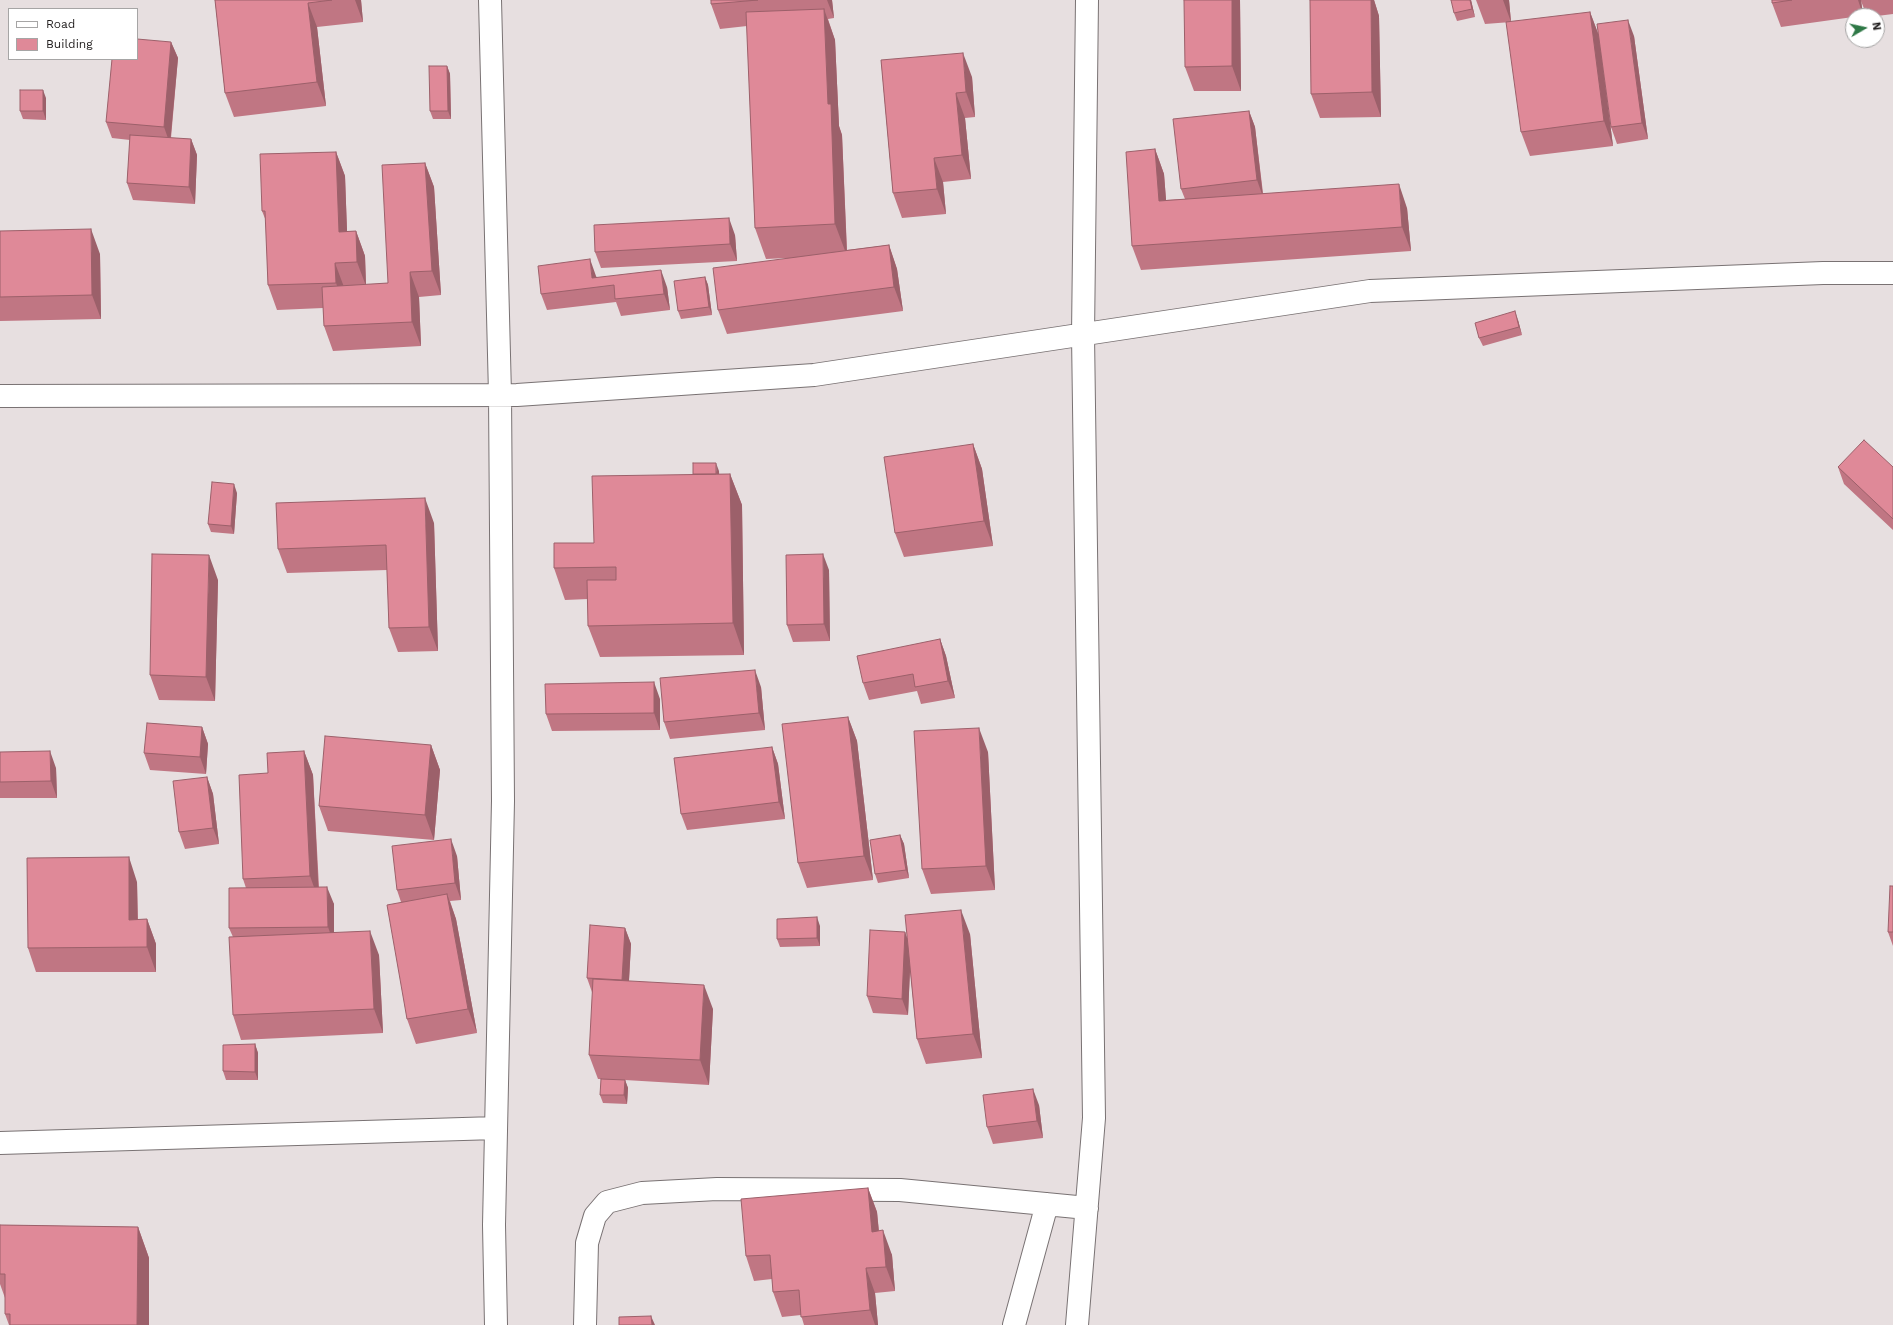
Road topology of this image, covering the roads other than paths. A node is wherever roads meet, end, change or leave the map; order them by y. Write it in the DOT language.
graph roads {
  1 [pos="490,0"];
  2 [pos="1086,0"];
  3 [pos="1893,273"];
  4 [pos="1082,335"];
  5 [pos="500,394"];
  6 [pos="0,396"];
  7 [pos="496,1128"];
  8 [pos="0,1142"];
  9 [pos="1047,1204"];
  10 [pos="1087,1208"];
  11 [pos="496,1325"];
  12 [pos="585,1325"];
  13 [pos="1014,1325"];
  14 [pos="1077,1325"];
  1 -- 5 [label="street"];
  2 -- 4 [label="street"];
  3 -- 4 [label="street"];
  4 -- 5 [label="street"];
  4 -- 10 [label="street"];
  5 -- 6 [label="street"];
  5 -- 7 [label="street"];
  7 -- 8 [label="street"];
  7 -- 11 [label="street"];
  9 -- 10 [label="street"];
  9 -- 12 [label="street"];
  9 -- 13 [label="street"];
  10 -- 14 [label="street"];
}
